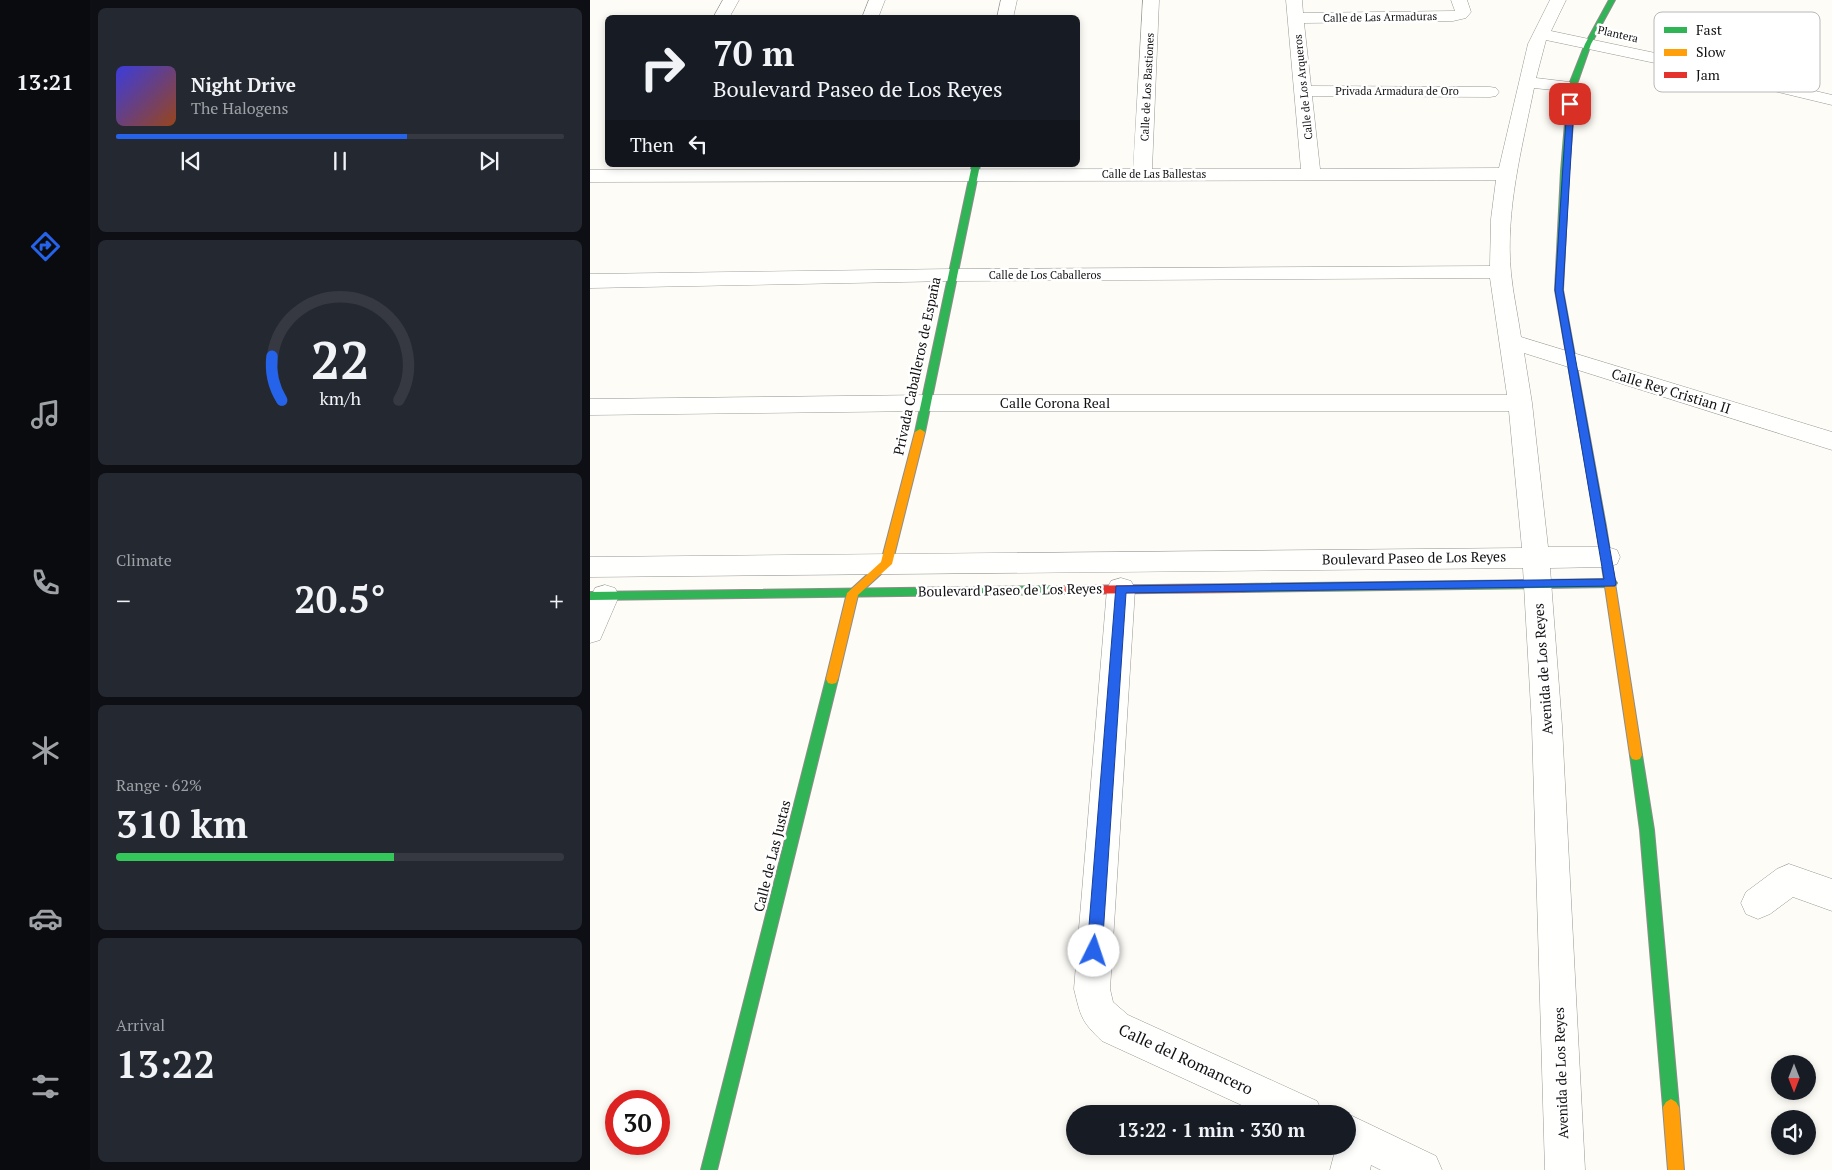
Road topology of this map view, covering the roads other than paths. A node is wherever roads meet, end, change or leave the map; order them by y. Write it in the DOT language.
graph roads {
  1 [pos="732,0"];
  2 [pos="877,0"];
  3 [pos="1009,0"];
  4 [pos="1151,0"];
  5 [pos="1294,0"];
  6 [pos="1612,0"];
  7 [pos="1461,6"];
  8 [pos="723,15"];
  9 [pos="871,15"];
  10 [pos="1006,15"];
  11 [pos="1296,18"];
  12 [pos="1550,18"];
  13 [pos="1592,37"];
  14 [pos="1654,49"];
  15 [pos="1654,54"];
  16 [pos="1526,82"];
  17 [pos="1572,86"];
  18 [pos="1304,91"];
  19 [pos="1490,92"];
  20 [pos="1798,92"];
  21 [pos="1832,100"];
  22 [pos="975,169"];
  23 [pos="631,170"];
  24 [pos="804,170"];
  25 [pos="1142,174"];
  26 [pos="1311,174"];
  27 [pos="1507,174"];
  28 [pos="590,176"];
  29 [pos="1500,272"];
  30 [pos="952,275"];
  31 [pos="590,280"];
  32 [pos="1510,340"];
  33 [pos="1572,360"];
  34 [pos="1520,403"];
  35 [pos="927,404"];
  36 [pos="590,407"];
  37 [pos="1832,441"];
  38 [pos="1607,557"];
  39 [pos="886,564"];
  40 [pos="590,566"];
  41 [pos="1537,571"];
  42 [pos="1611,583"];
  43 [pos="1120,589"];
  44 [pos="853,593"];
  45 [pos="597,596"];
  46 [pos="590,632"];
  47 [pos="1832,896"];
  48 [pos="1758,903"];
  49 [pos="1284,1105"];
  50 [pos="1356,1148"];
  51 [pos="709,1170"];
  52 [pos="1422,1170"];
  53 [pos="1565,1170"];
  54 [pos="1676,1170"];
  1 -- 8 [label="street"];
  2 -- 9 [label="street"];
  3 -- 10 [label="street"];
  4 -- 25 [label="street, Calle de Los Bastiones"];
  5 -- 11 [label="street, Calle de Los Arqueros"];
  6 -- 13 [label="street"];
  7 -- 11 [label="street, Calle de Las Armaduras"];
  11 -- 18 [label="street, Calle de Los Arqueros"];
  12 -- 13 [label="street, Plantera"];
  12 -- 16 [label="street, Avenida de Los Reyes"];
  13 -- 14 [label="street, Plantera"];
  13 -- 15 [label="street, Plantera"];
  13 -- 17 [label="street"];
  16 -- 17 [label="street"];
  16 -- 27 [label="street, Avenida de Los Reyes"];
  17 -- 33 [label="street"];
  18 -- 19 [label="street, Privada Armadura de Oro"];
  18 -- 26 [label="street, Calle de Los Arqueros"];
  20 -- 21 [label="street, Plantera"];
  22 -- 24 [label="street, Calle de Las Ballestas"];
  22 -- 25 [label="street, Calle de Las Ballestas"];
  22 -- 30 [label="street, Privada Caballeros de España"];
  23 -- 24 [label="street, Calle de Las Ballestas"];
  23 -- 28 [label="street, Calle de Las Ballestas"];
  25 -- 26 [label="street, Calle de Las Ballestas"];
  26 -- 27 [label="street, Calle de Las Ballestas"];
  27 -- 29 [label="street, Avenida de Los Reyes"];
  29 -- 30 [label="street, Calle de Los Caballeros"];
  29 -- 32 [label="street, Avenida de Los Reyes"];
  30 -- 31 [label="street, Calle de Los Caballeros"];
  30 -- 35 [label="street, Privada Caballeros de España"];
  32 -- 33 [label="street, Calle Rey Cristian II"];
  32 -- 34 [label="street, Avenida de Los Reyes"];
  33 -- 37 [label="street, Calle Rey Cristian II"];
  33 -- 38 [label="street"];
  34 -- 35 [label="street, Calle Corona Real"];
  34 -- 41 [label="street, Avenida de Los Reyes"];
  35 -- 36 [label="street, Calle Corona Real"];
  35 -- 39 [label="street, Privada Caballeros de España"];
  38 -- 41 [label="street, Boulevard Paseo de Los Reyes"];
  38 -- 42 [label="street"];
  39 -- 40 [label="street, Boulevard Paseo de Los Reyes"];
  39 -- 41 [label="street, Boulevard Paseo de Los Reyes"];
  39 -- 44 [label="street"];
  41 -- 42 [label="street, Boulevard Paseo de Los Reyes"];
  41 -- 43 [label="street, Boulevard Paseo de Los Reyes"];
  41 -- 53 [label="street, Avenida de Los Reyes"];
  42 -- 54 [label="street"];
  43 -- 44 [label="street, Boulevard Paseo de Los Reyes"];
  43 -- 49 [label="street, Calle del Romancero"];
  44 -- 45 [label="street, Boulevard Paseo de Los Reyes"];
  44 -- 51 [label="street, Calle de Las Justas"];
  45 -- 46 [label="street"];
  47 -- 48 [label="street"];
  50 -- 52 [label="street"];
}
